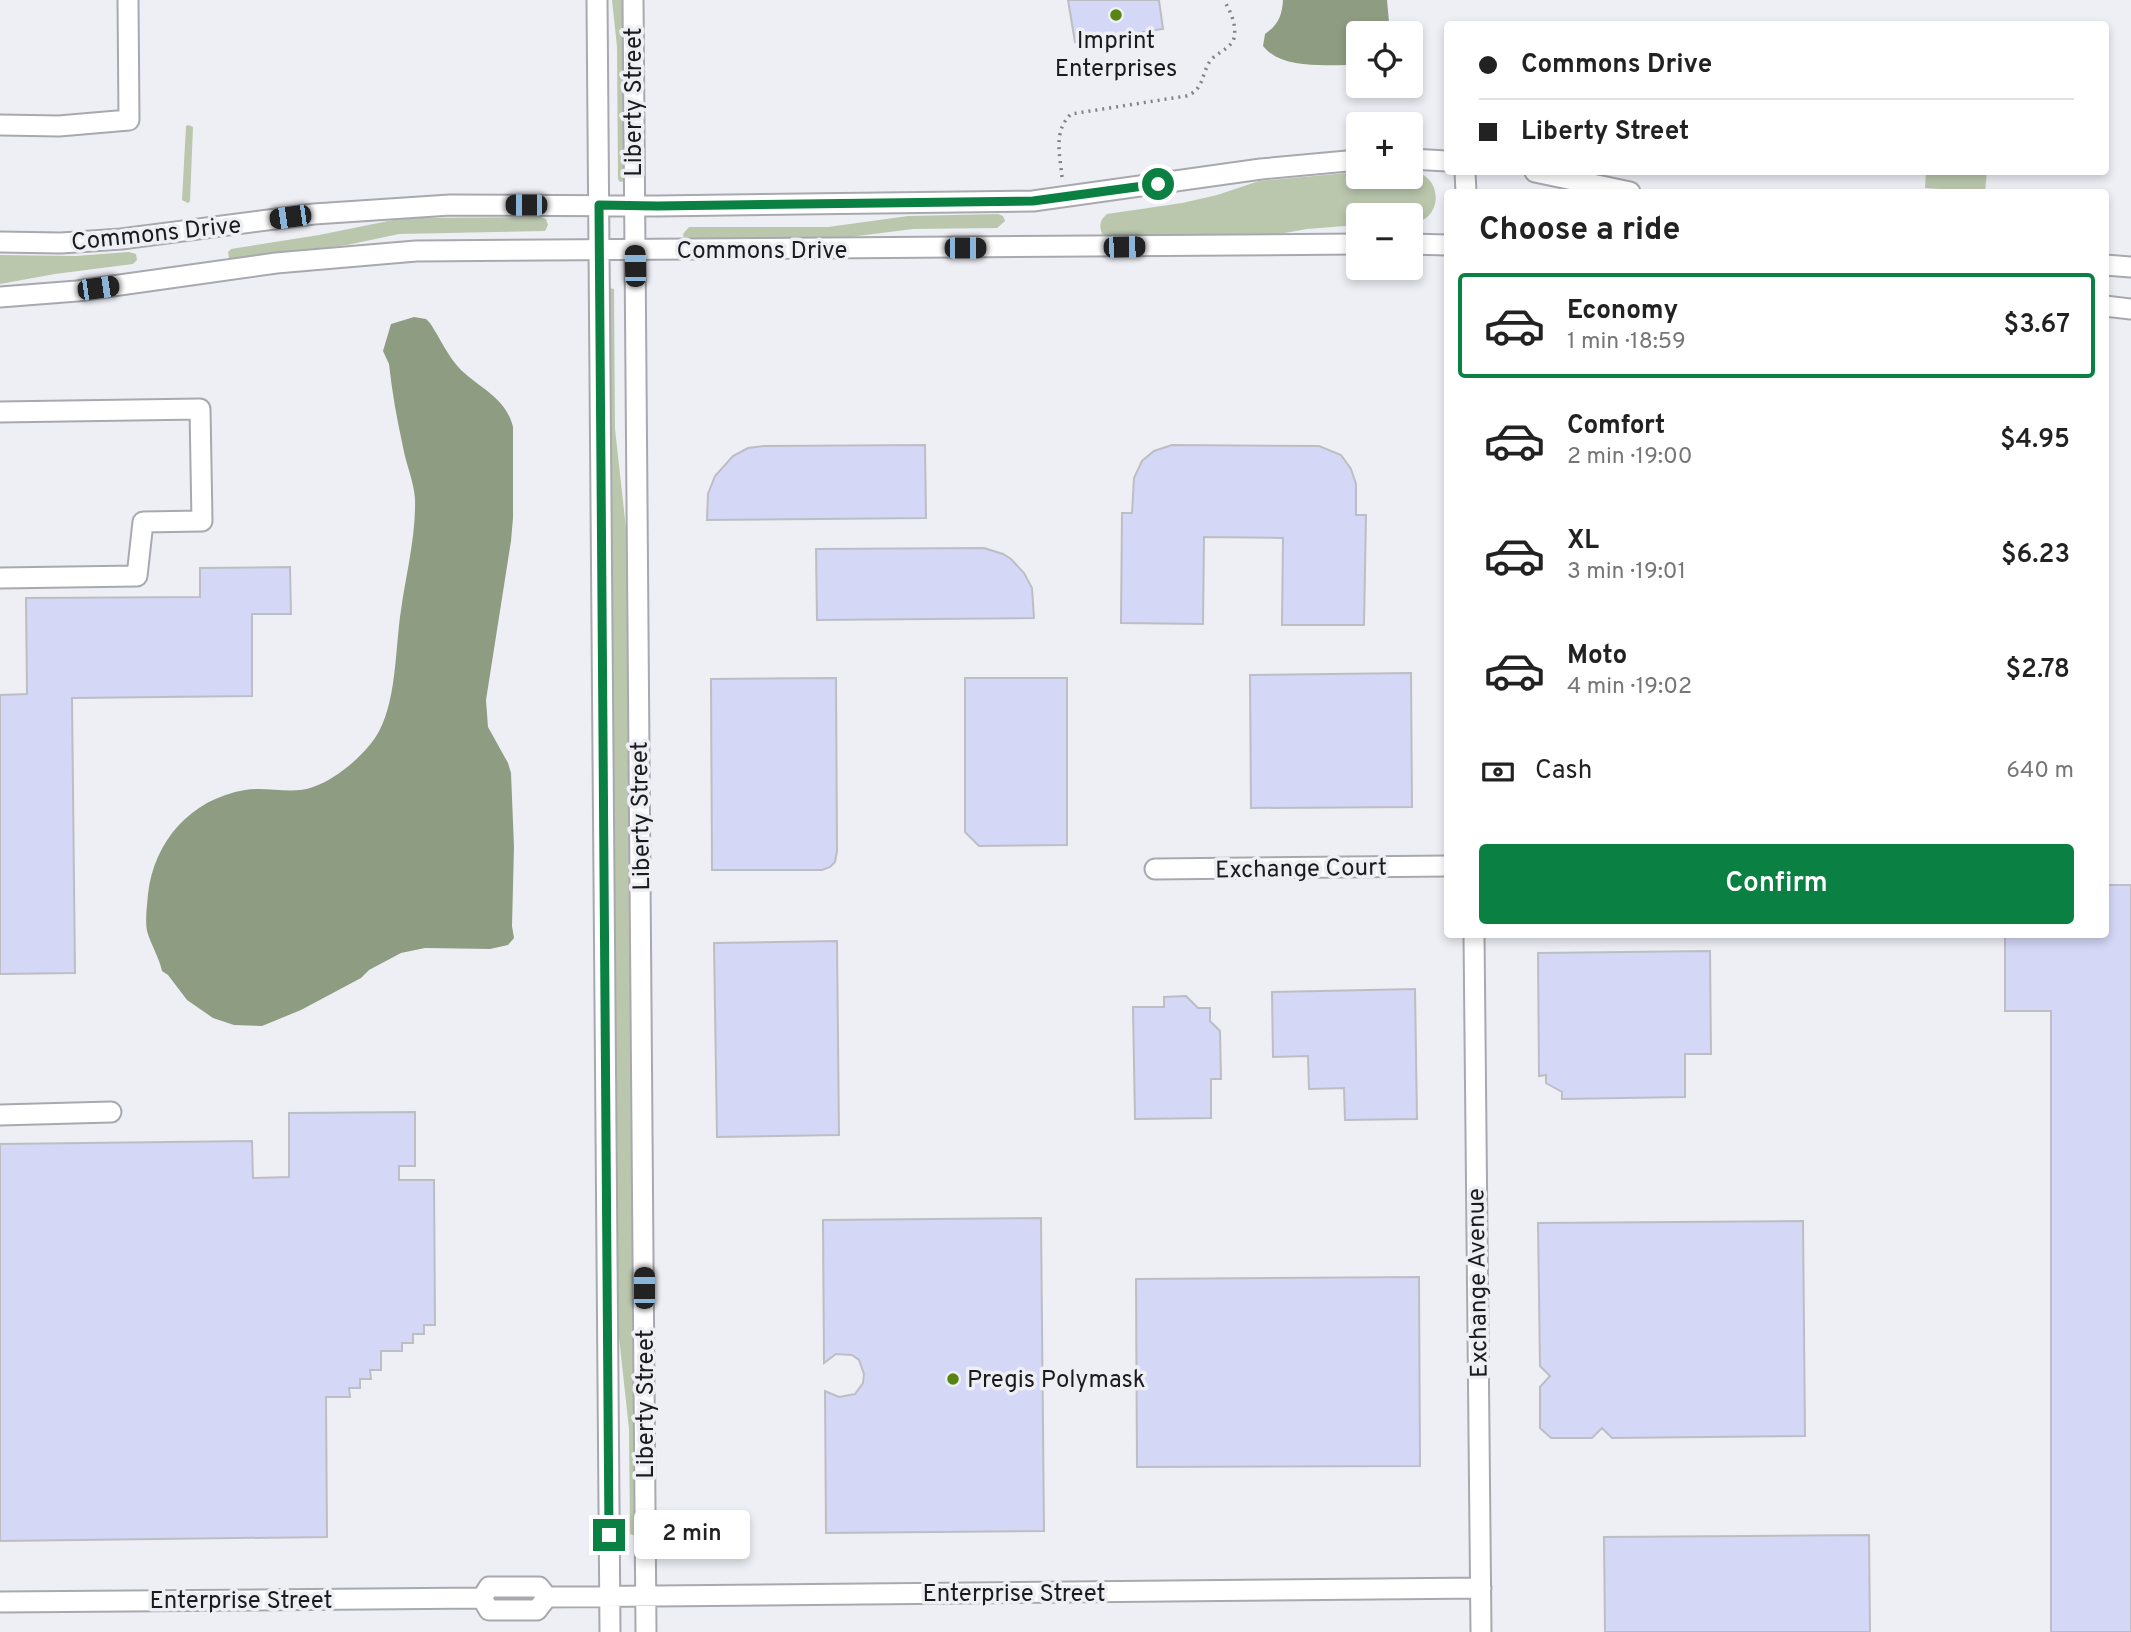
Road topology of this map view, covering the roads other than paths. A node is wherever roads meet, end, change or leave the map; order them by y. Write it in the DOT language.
graph roads {
  1 [pos="128,0"];
  2 [pos="597,0"];
  3 [pos="633,0"];
  4 [pos="0,125"];
  5 [pos="1423,160"];
  6 [pos="1346,161"];
  7 [pos="1444,161"];
  8 [pos="1549,175"];
  9 [pos="1616,189"];
  10 [pos="599,205"];
  11 [pos="634,206"];
  12 [pos="0,242"];
  13 [pos="1346,244"];
  14 [pos="1423,244"];
  15 [pos="1444,245"];
  16 [pos="634,250"];
  17 [pos="600,251"];
  18 [pos="2109,265"];
  19 [pos="2131,267"];
  20 [pos="0,297"];
  21 [pos="2109,306"];
  22 [pos="2131,309"];
  23 [pos="0,412"];
  24 [pos="0,578"];
  25 [pos="1444,866"];
  26 [pos="1155,869"];
  27 [pos="1474,938"];
  28 [pos="111,1112"];
  29 [pos="0,1115"];
  30 [pos="1481,1588"];
  31 [pos="610,1596"];
  32 [pos="646,1596"];
  33 [pos="0,1602"];
  34 [pos="610,1632"];
  35 [pos="646,1632"];
  36 [pos="1481,1632"];
  1 -- 4 [label="street"];
  2 -- 10 [label="street, Liberty Street"];
  3 -- 11 [label="street, Liberty Street"];
  5 -- 7 [label="street"];
  6 -- 11 [label="street, Commons Drive"];
  8 -- 9 [label="street"];
  10 -- 11 [label="street, Commons Drive"];
  10 -- 12 [label="street, Commons Drive"];
  10 -- 17 [label="street, Liberty Street"];
  11 -- 16 [label="street, Liberty Street"];
  13 -- 16 [label="street, Commons Drive"];
  14 -- 15 [label="street"];
  16 -- 17 [label="street, Commons Drive"];
  16 -- 32 [label="street, Liberty Street"];
  17 -- 20 [label="street, Commons Drive"];
  17 -- 31 [label="street, Liberty Street"];
  18 -- 19 [label="street"];
  21 -- 22 [label="street"];
  23 -- 24 [label="street"];
  25 -- 26 [label="street, Exchange Court"];
  27 -- 30 [label="street, Exchange Avenue"];
  28 -- 29 [label="street"];
  30 -- 32 [label="street, Enterprise Street"];
  30 -- 36 [label="street, Exchange Avenue"];
  31 -- 32 [label="street, Enterprise Street"];
  31 -- 33 [label="street, Enterprise Street"];
  31 -- 34 [label="street, Liberty Street"];
  32 -- 35 [label="street, Liberty Street"];
}
